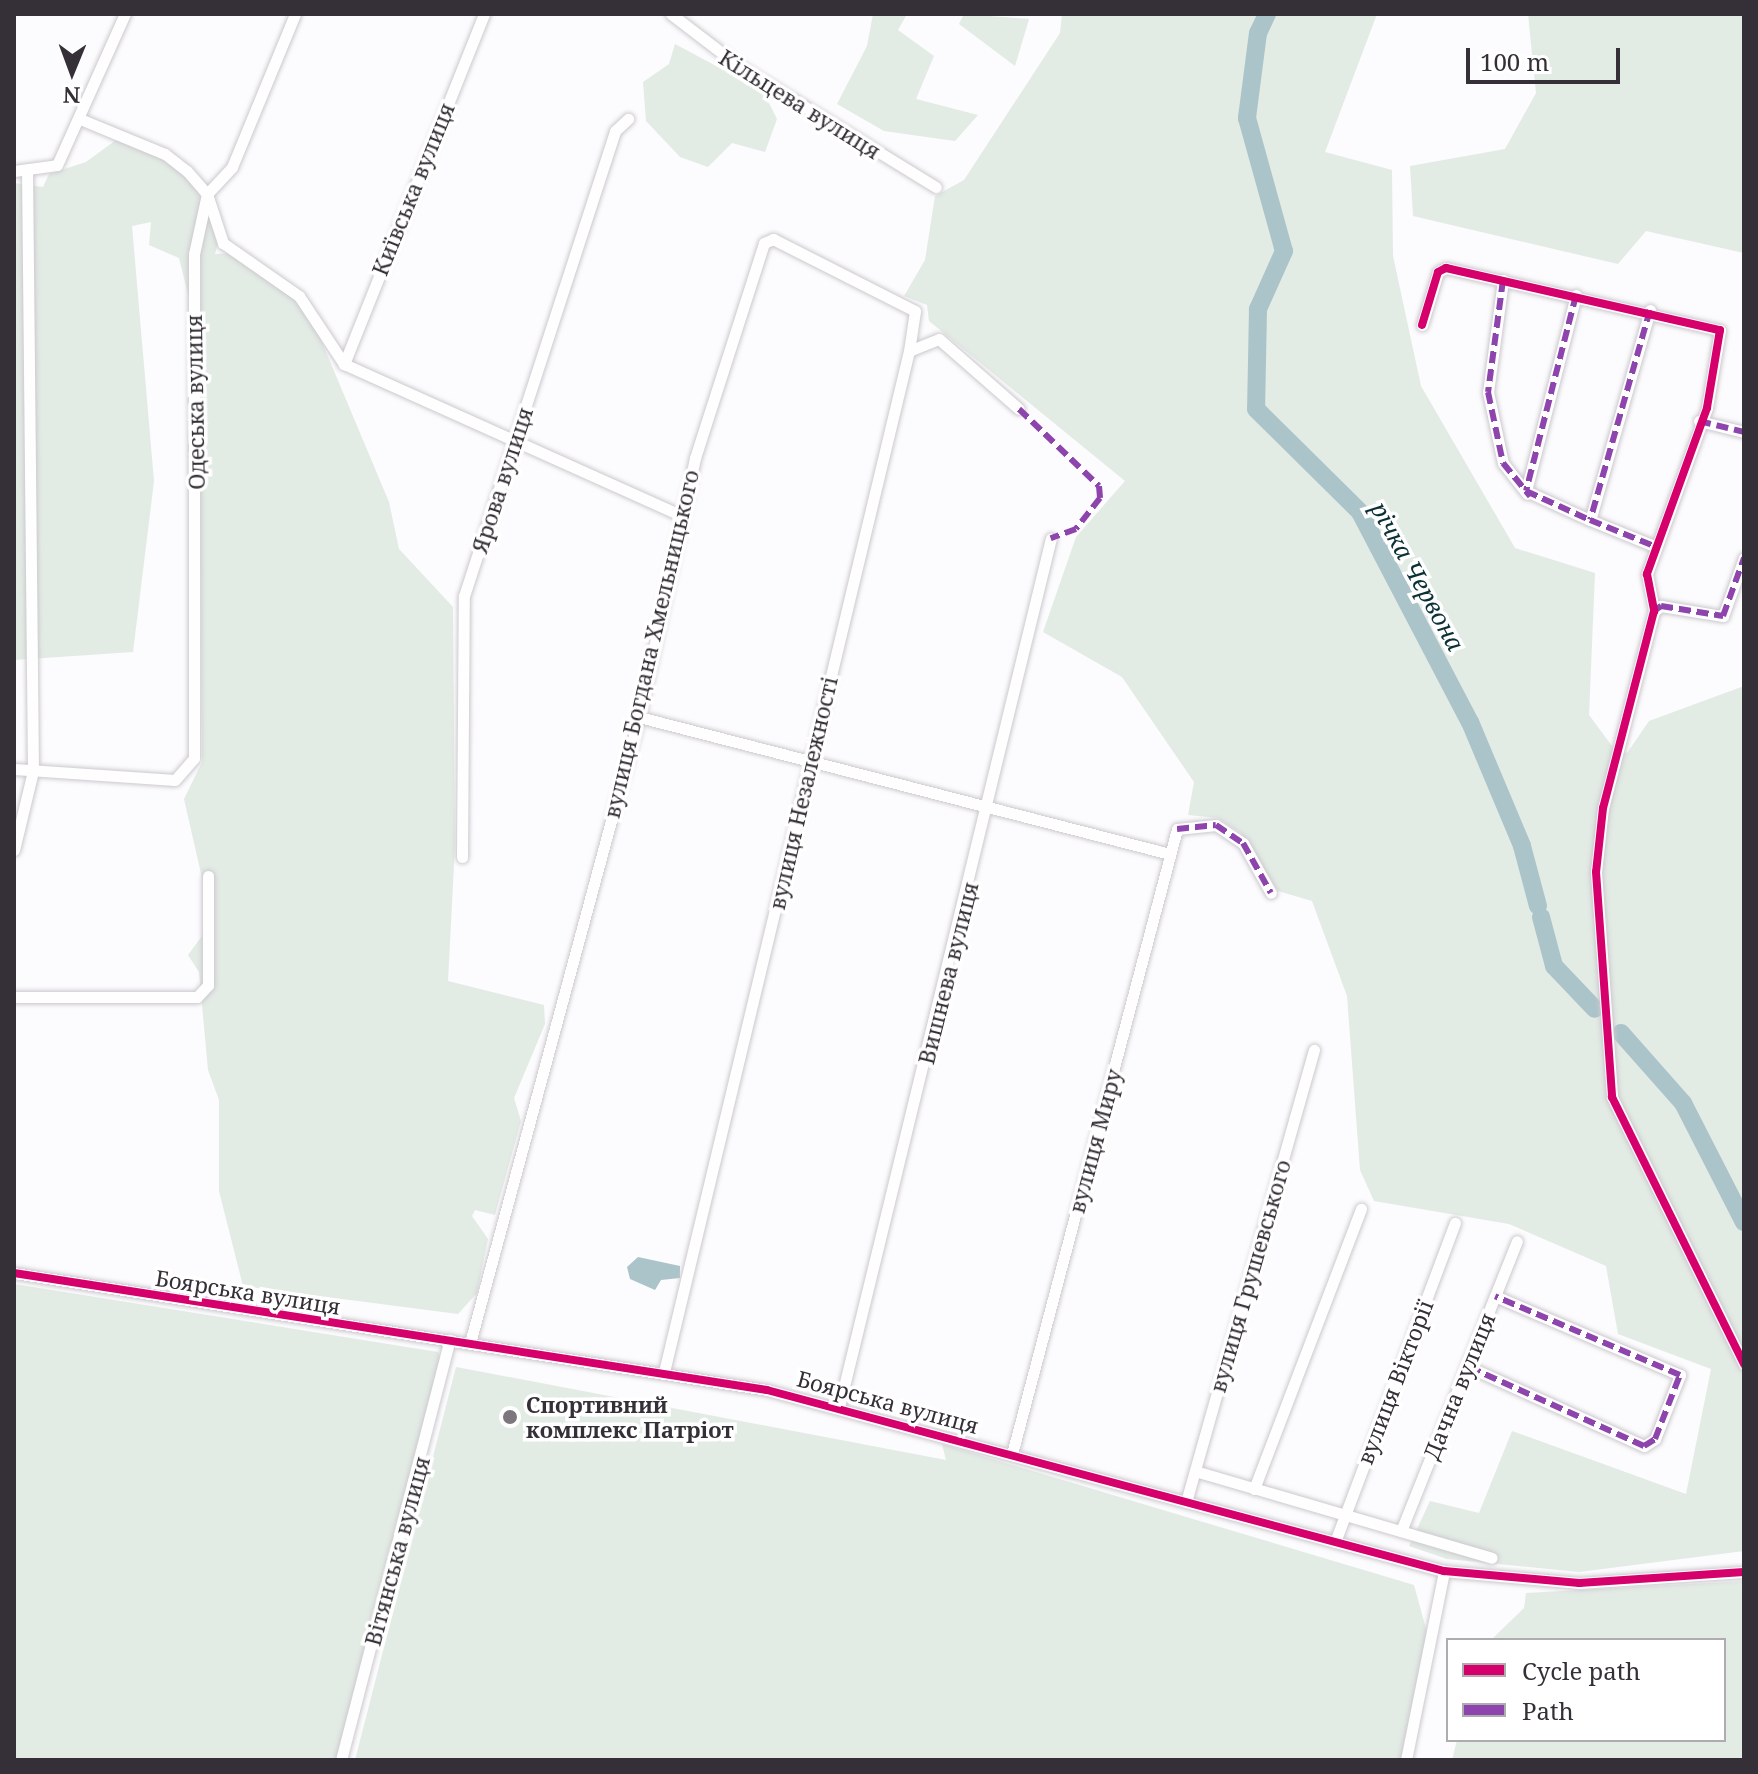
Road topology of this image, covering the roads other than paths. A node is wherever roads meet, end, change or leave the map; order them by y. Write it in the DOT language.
graph roads {
  1 [pos="125,14"];
  2 [pos="295,14"];
  3 [pos="484,14"];
  4 [pos="671,14"];
  5 [pos="80,119"];
  6 [pos="628,119"];
  7 [pos="14,171"];
  8 [pos="27,173"];
  9 [pos="936,187"];
  10 [pos="207,194"];
  11 [pos="1503,280"];
  12 [pos="1576,295"];
  13 [pos="1650,310"];
  14 [pos="1422,325"];
  15 [pos="909,351"];
  16 [pos="344,364"];
  17 [pos="1019,409"];
  18 [pos="1699,421"];
  19 [pos="1744,432"];
  20 [pos="512,444"];
  21 [pos="1530,496"];
  22 [pos="680,515"];
  23 [pos="1590,520"];
  24 [pos="1051,538"];
  25 [pos="1654,546"];
  26 [pos="1744,558"];
  27 [pos="1654,611"];
  28 [pos="639,717"];
  29 [pos="812,758"];
  30 [pos="14,769"];
  31 [pos="33,771"];
  32 [pos="989,809"];
  33 [pos="14,850"];
  34 [pos="1170,854"];
  35 [pos="462,857"];
  36 [pos="208,876"];
  37 [pos="1271,893"];
  38 [pos="14,997"];
  39 [pos="1314,1050"];
  40 [pos="1361,1209"];
  41 [pos="1455,1223"];
  42 [pos="1517,1241"];
  43 [pos="14,1273"];
  44 [pos="1495,1296"];
  45 [pos="450,1340"];
  46 [pos="470,1343"];
  47 [pos="1744,1364"];
  48 [pos="1469,1367"];
  49 [pos="664,1372"];
  50 [pos="839,1407"];
  51 [pos="1012,1454"];
  52 [pos="1195,1471"];
  53 [pos="1254,1489"];
  54 [pos="1186,1502"];
  55 [pos="1344,1515"];
  56 [pos="1401,1531"];
  57 [pos="1335,1542"];
  58 [pos="1492,1558"];
  59 [pos="1444,1571"];
  60 [pos="1744,1572"];
  61 [pos="341,1760"];
  62 [pos="1406,1760"];
  1 -- 5 [label="street"];
  2 -- 10 [label="street, Одеська вулиця"];
  3 -- 16 [label="street, Київська вулиця"];
  4 -- 9 [label="street, Кільцева вулиця"];
  5 -- 8 [label="street"];
  5 -- 10 [label="street"];
  6 -- 20 [label="street, Ярова вулиця"];
  7 -- 8 [label="street"];
  8 -- 31 [label="street"];
  10 -- 16 [label="street"];
  10 -- 31 [label="street, Одеська вулиця"];
  11 -- 12 [label="street"];
  11 -- 14 [label="street"];
  11 -- 21 [label="street"];
  12 -- 13 [label="street"];
  12 -- 21 [label="street"];
  13 -- 18 [label="street"];
  13 -- 23 [label="street"];
  15 -- 17 [label="street"];
  15 -- 22 [label="street, вулиця Богдана Хмельницького"];
  15 -- 29 [label="street, вулиця Незалежності"];
  16 -- 20 [label="street"];
  18 -- 19 [label="street"];
  18 -- 25 [label="street"];
  20 -- 22 [label="street"];
  20 -- 35 [label="street, Ярова вулиця"];
  21 -- 23 [label="street"];
  22 -- 28 [label="street, вулиця Богдана Хмельницького"];
  23 -- 25 [label="street"];
  24 -- 32 [label="street, Вишнева вулиця"];
  25 -- 27 [label="street"];
  26 -- 27 [label="street"];
  27 -- 47 [label="street"];
  28 -- 29 [label="street"];
  28 -- 46 [label="street, вулиця Богдана Хмельницького"];
  29 -- 32 [label="street"];
  29 -- 49 [label="street, вулиця Незалежності"];
  30 -- 31 [label="street"];
  31 -- 33 [label="street"];
  32 -- 34 [label="street"];
  32 -- 50 [label="street, Вишнева вулиця"];
  34 -- 37 [label="street, вулиця Миру"];
  34 -- 51 [label="street, вулиця Миру"];
  36 -- 38 [label="street"];
  39 -- 52 [label="street, вулиця Грушевського"];
  40 -- 53 [label="street"];
  41 -- 55 [label="street, вулиця Вікторії"];
  42 -- 44 [label="street, Дачна вулиця"];
  43 -- 45 [label="street, Боярська вулиця"];
  44 -- 48 [label="street, Дачна вулиця"];
  44 -- 48 [label="street"];
  45 -- 46 [label="street, Боярська вулиця"];
  45 -- 61 [label="street, Вітянська вулиця"];
  46 -- 49 [label="street, Боярська вулиця"];
  48 -- 56 [label="street, Дачна вулиця"];
  49 -- 50 [label="street, Боярська вулиця"];
  50 -- 51 [label="street, Боярська вулиця"];
  51 -- 54 [label="street, Боярська вулиця"];
  52 -- 53 [label="street"];
  52 -- 54 [label="street, вулиця Грушевського"];
  53 -- 55 [label="street"];
  54 -- 57 [label="street, Боярська вулиця"];
  55 -- 56 [label="street"];
  55 -- 57 [label="street, вулиця Вікторії"];
  56 -- 58 [label="street"];
  57 -- 59 [label="street, Боярська вулиця"];
  59 -- 60 [label="street, Боярська вулиця"];
  59 -- 62 [label="street"];
}
